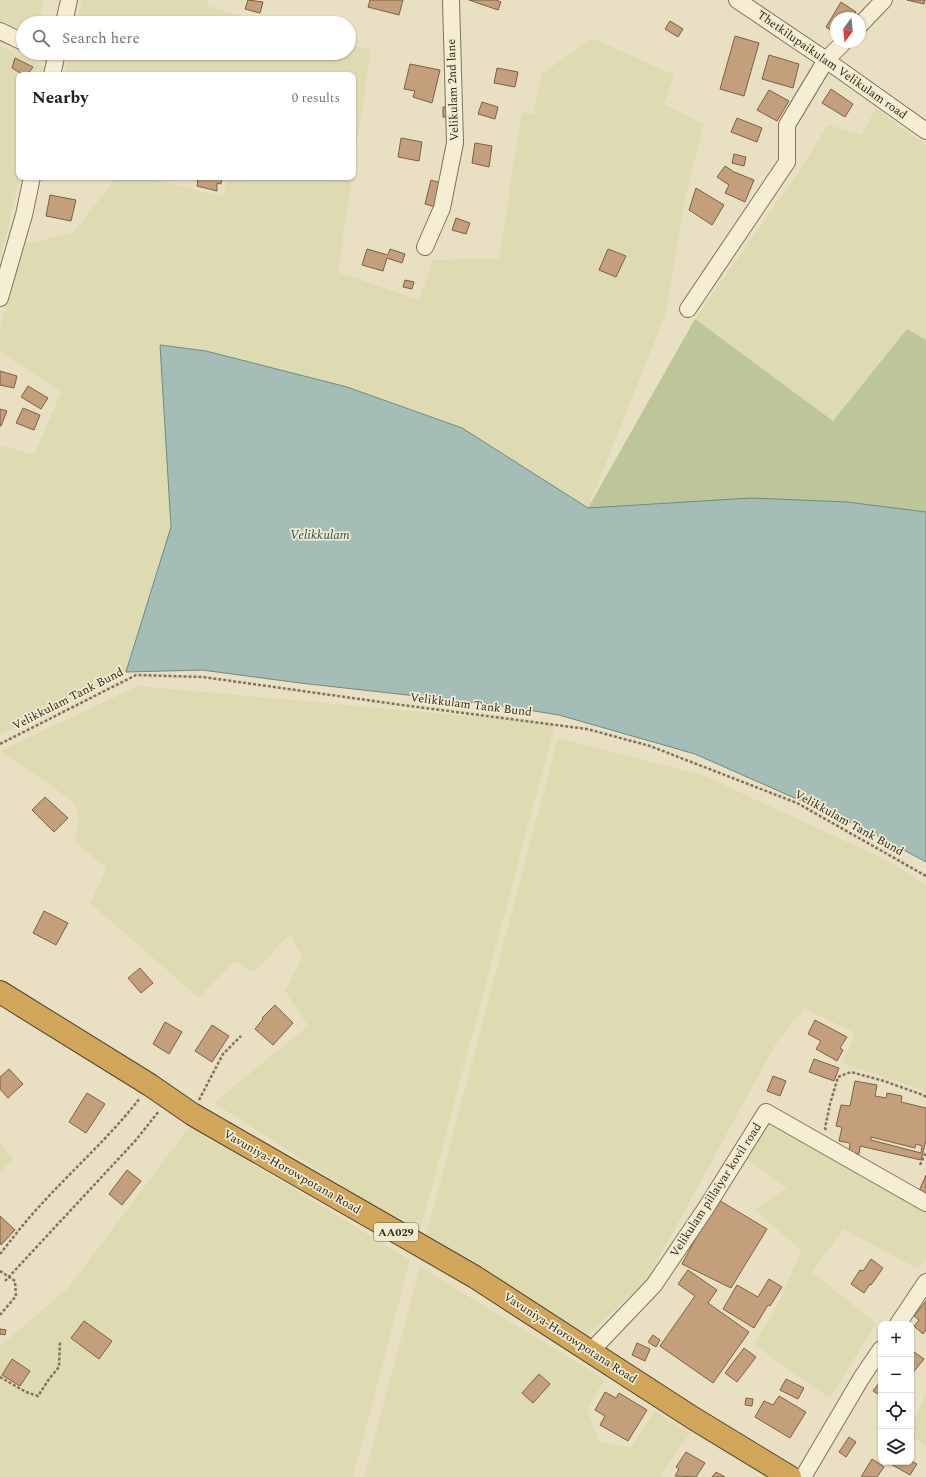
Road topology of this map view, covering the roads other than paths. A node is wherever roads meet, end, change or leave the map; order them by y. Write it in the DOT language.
graph roads {
  1 [pos="69,0"];
  2 [pos="451,0"];
  3 [pos="737,0"];
  4 [pos="884,0"];
  5 [pos="66,16"];
  6 [pos="866,19"];
  7 [pos="0,32"];
  8 [pos="16,39"];
  9 [pos="838,48"];
  10 [pos="53,60"];
  11 [pos="826,60"];
  12 [pos="52,72"];
  13 [pos="926,131"];
  14 [pos="31,180"];
  15 [pos="425,247"];
  16 [pos="0,298"];
  17 [pos="688,309"];
  18 [pos="0,992"];
  19 [pos="926,1203"];
  20 [pos="926,1283"];
  21 [pos="900,1321"];
  22 [pos="590,1351"];
  23 [pos="878,1353"];
  24 [pos="790,1477"];
  25 [pos="803,1477"];
  1 -- 5 [label="street"];
  2 -- 15 [label="street, Velikulam 2nd lane"];
  3 -- 11 [label="street, Thetkilupaikulam Velikulam road"];
  4 -- 6 [label="street"];
  7 -- 8 [label="street"];
  9 -- 11 [label="street"];
  10 -- 12 [label="street"];
  11 -- 13 [label="street, Thetkilupaikulam Velikulam road"];
  11 -- 17 [label="street"];
  14 -- 16 [label="street"];
  18 -- 22 [label="highway, Vavuniya-Horowpotana Road / AA029"];
  19 -- 22 [label="street, Velikulam pillaiyar kovil road"];
  20 -- 21 [label="street"];
  22 -- 24 [label="highway, Vavuniya-Horowpotana Road / AA029"];
  23 -- 25 [label="street"];
}
